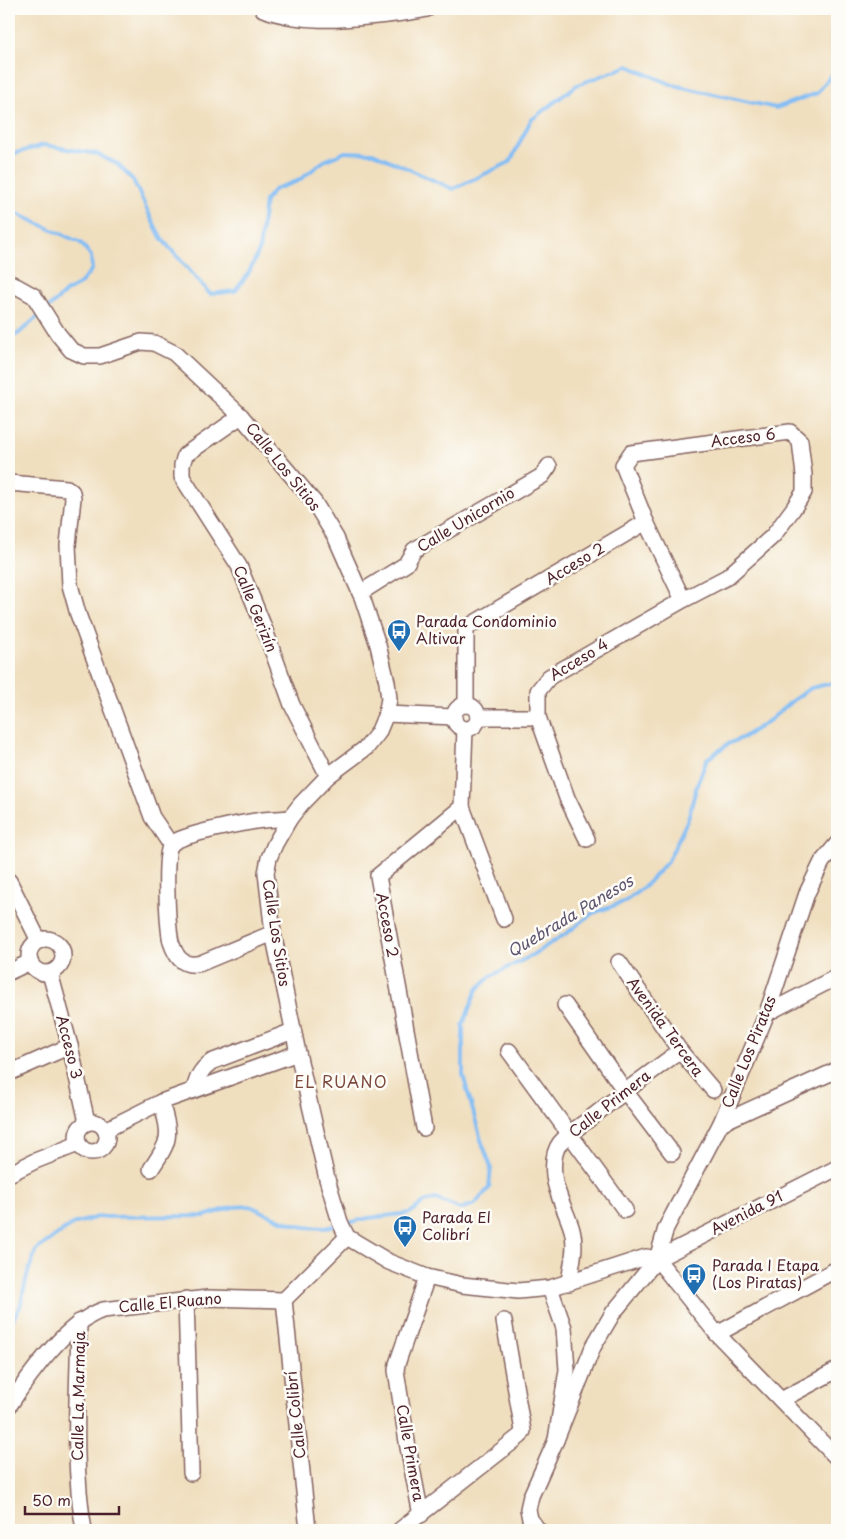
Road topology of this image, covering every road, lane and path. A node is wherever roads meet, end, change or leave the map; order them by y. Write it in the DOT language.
graph roads {
  1 [pos="263,9"];
  2 [pos="427,9"];
  3 [pos="9,282"];
  4 [pos="241,416"];
  5 [pos="549,466"];
  6 [pos="9,483"];
  7 [pos="646,522"];
  8 [pos="360,593"];
  9 [pos="683,600"];
  10 [pos="466,705"];
  11 [pos="386,714"];
  12 [pos="454,717"];
  13 [pos="478,717"];
  14 [pos="538,717"];
  15 [pos="465,729"];
  16 [pos="328,776"];
  17 [pos="462,807"];
  18 [pos="290,818"];
  19 [pos="587,839"];
  20 [pos="837,844"];
  21 [pos="171,845"];
  22 [pos="9,881"];
  23 [pos="504,919"];
  24 [pos="273,933"];
  25 [pos="39,941"];
  26 [pos="30,962"];
  27 [pos="619,962"];
  28 [pos="9,972"];
  29 [pos="50,973"];
  30 [pos="837,977"];
  31 [pos="565,1005"];
  32 [pos="767,1013"];
  33 [pos="293,1032"];
  34 [pos="70,1046"];
  35 [pos="680,1050"];
  36 [pos="509,1051"];
  37 [pos="298,1053"];
  38 [pos="837,1070"];
  39 [pos="9,1073"];
  40 [pos="194,1090"];
  41 [pos="625,1090"];
  42 [pos="713,1090"];
  43 [pos="161,1102"];
  44 [pos="87,1122"];
  45 [pos="721,1123"];
  46 [pos="424,1128"];
  47 [pos="105,1130"];
  48 [pos="569,1135"];
  49 [pos="78,1144"];
  50 [pos="672,1153"];
  51 [pos="837,1168"];
  52 [pos="151,1169"];
  53 [pos="9,1174"];
  54 [pos="625,1210"];
  55 [pos="347,1237"];
  56 [pos="658,1259"];
  57 [pos="837,1269"];
  58 [pos="427,1277"];
  59 [pos="569,1283"];
  60 [pos="550,1288"];
  61 [pos="186,1299"];
  62 [pos="284,1300"];
  63 [pos="504,1321"];
  64 [pos="79,1322"];
  65 [pos="717,1334"];
  66 [pos="837,1370"];
  67 [pos="781,1400"];
  68 [pos="9,1406"];
  69 [pos="556,1440"];
  70 [pos="837,1458"];
  71 [pos="191,1473"];
  72 [pos="421,1515"];
  73 [pos="84,1530"];
  74 [pos="308,1530"];
  75 [pos="400,1530"];
  76 [pos="538,1530"];
  1 -- 2 [label="street"];
  3 -- 4 [label="street, Calle Los Sitios"];
  4 -- 8 [label="street, Calle Los Sitios"];
  4 -- 16 [label="street, Calle Gerizín"];
  5 -- 8 [label="street, Calle Unicornio"];
  6 -- 21 [label="street"];
  7 -- 9 [label="street"];
  7 -- 9 [label="street, Acceso 6"];
  7 -- 10 [label="street, Acceso 2"];
  8 -- 11 [label="street, Calle Los Sitios"];
  9 -- 14 [label="street, Acceso 4"];
  10 -- 12 [label="street"];
  10 -- 13 [label="street"];
  11 -- 12 [label="street"];
  11 -- 16 [label="street, Calle Los Sitios"];
  12 -- 15 [label="street"];
  13 -- 14 [label="street"];
  13 -- 15 [label="street"];
  14 -- 19 [label="street, Acceso 4"];
  15 -- 17 [label="street"];
  16 -- 18 [label="street, Calle Los Sitios"];
  17 -- 23 [label="street"];
  17 -- 46 [label="street, Acceso 2"];
  18 -- 21 [label="street"];
  18 -- 24 [label="street, Calle Los Sitios"];
  20 -- 32 [label="street, Calle Los Piratas"];
  21 -- 24 [label="street"];
  22 -- 25 [label="street"];
  24 -- 33 [label="street, Calle Los Sitios"];
  25 -- 26 [label="street"];
  25 -- 29 [label="street"];
  26 -- 28 [label="street"];
  26 -- 29 [label="street"];
  27 -- 35 [label="street, Avenida Tercera"];
  29 -- 34 [label="street, Acceso 3"];
  30 -- 32 [label="street"];
  31 -- 41 [label="street"];
  32 -- 45 [label="street, Calle Los Piratas"];
  33 -- 37 [label="street, Calle Los Sitios"];
  33 -- 40 [label="street"];
  34 -- 39 [label="street"];
  34 -- 44 [label="street, Acceso 3"];
  35 -- 41 [label="street, Calle Primera"];
  35 -- 42 [label="street, Avenida Tercera"];
  36 -- 48 [label="street"];
  37 -- 40 [label="street"];
  37 -- 55 [label="street, Calle Los Sitios"];
  38 -- 45 [label="street"];
  40 -- 43 [label="street"];
  41 -- 48 [label="street, Calle Primera"];
  41 -- 50 [label="street"];
  43 -- 47 [label="street"];
  43 -- 52 [label="street"];
  44 -- 47 [label="street"];
  44 -- 49 [label="street"];
  45 -- 56 [label="street, Calle Los Piratas"];
  47 -- 49 [label="street"];
  48 -- 54 [label="street"];
  48 -- 59 [label="street, Calle Primera"];
  49 -- 53 [label="street"];
  51 -- 56 [label="street, Avenida 91"];
  55 -- 58 [label="street"];
  55 -- 62 [label="street"];
  56 -- 59 [label="street"];
  56 -- 65 [label="street"];
  56 -- 69 [label="street"];
  57 -- 65 [label="street"];
  58 -- 60 [label="street"];
  58 -- 72 [label="street, Calle Primera"];
  59 -- 60 [label="street"];
  60 -- 69 [label="street"];
  61 -- 62 [label="street, Calle El Ruano"];
  61 -- 64 [label="street, Calle El Ruano"];
  61 -- 71 [label="street"];
  62 -- 74 [label="street, Calle Colibrí"];
  63 -- 72 [label="street"];
  64 -- 68 [label="street, Calle El Ruano"];
  64 -- 73 [label="street, Calle La Marmaja"];
  65 -- 67 [label="street"];
  66 -- 67 [label="street"];
  67 -- 70 [label="street"];
  69 -- 76 [label="street"];
  72 -- 75 [label="street"];
}
